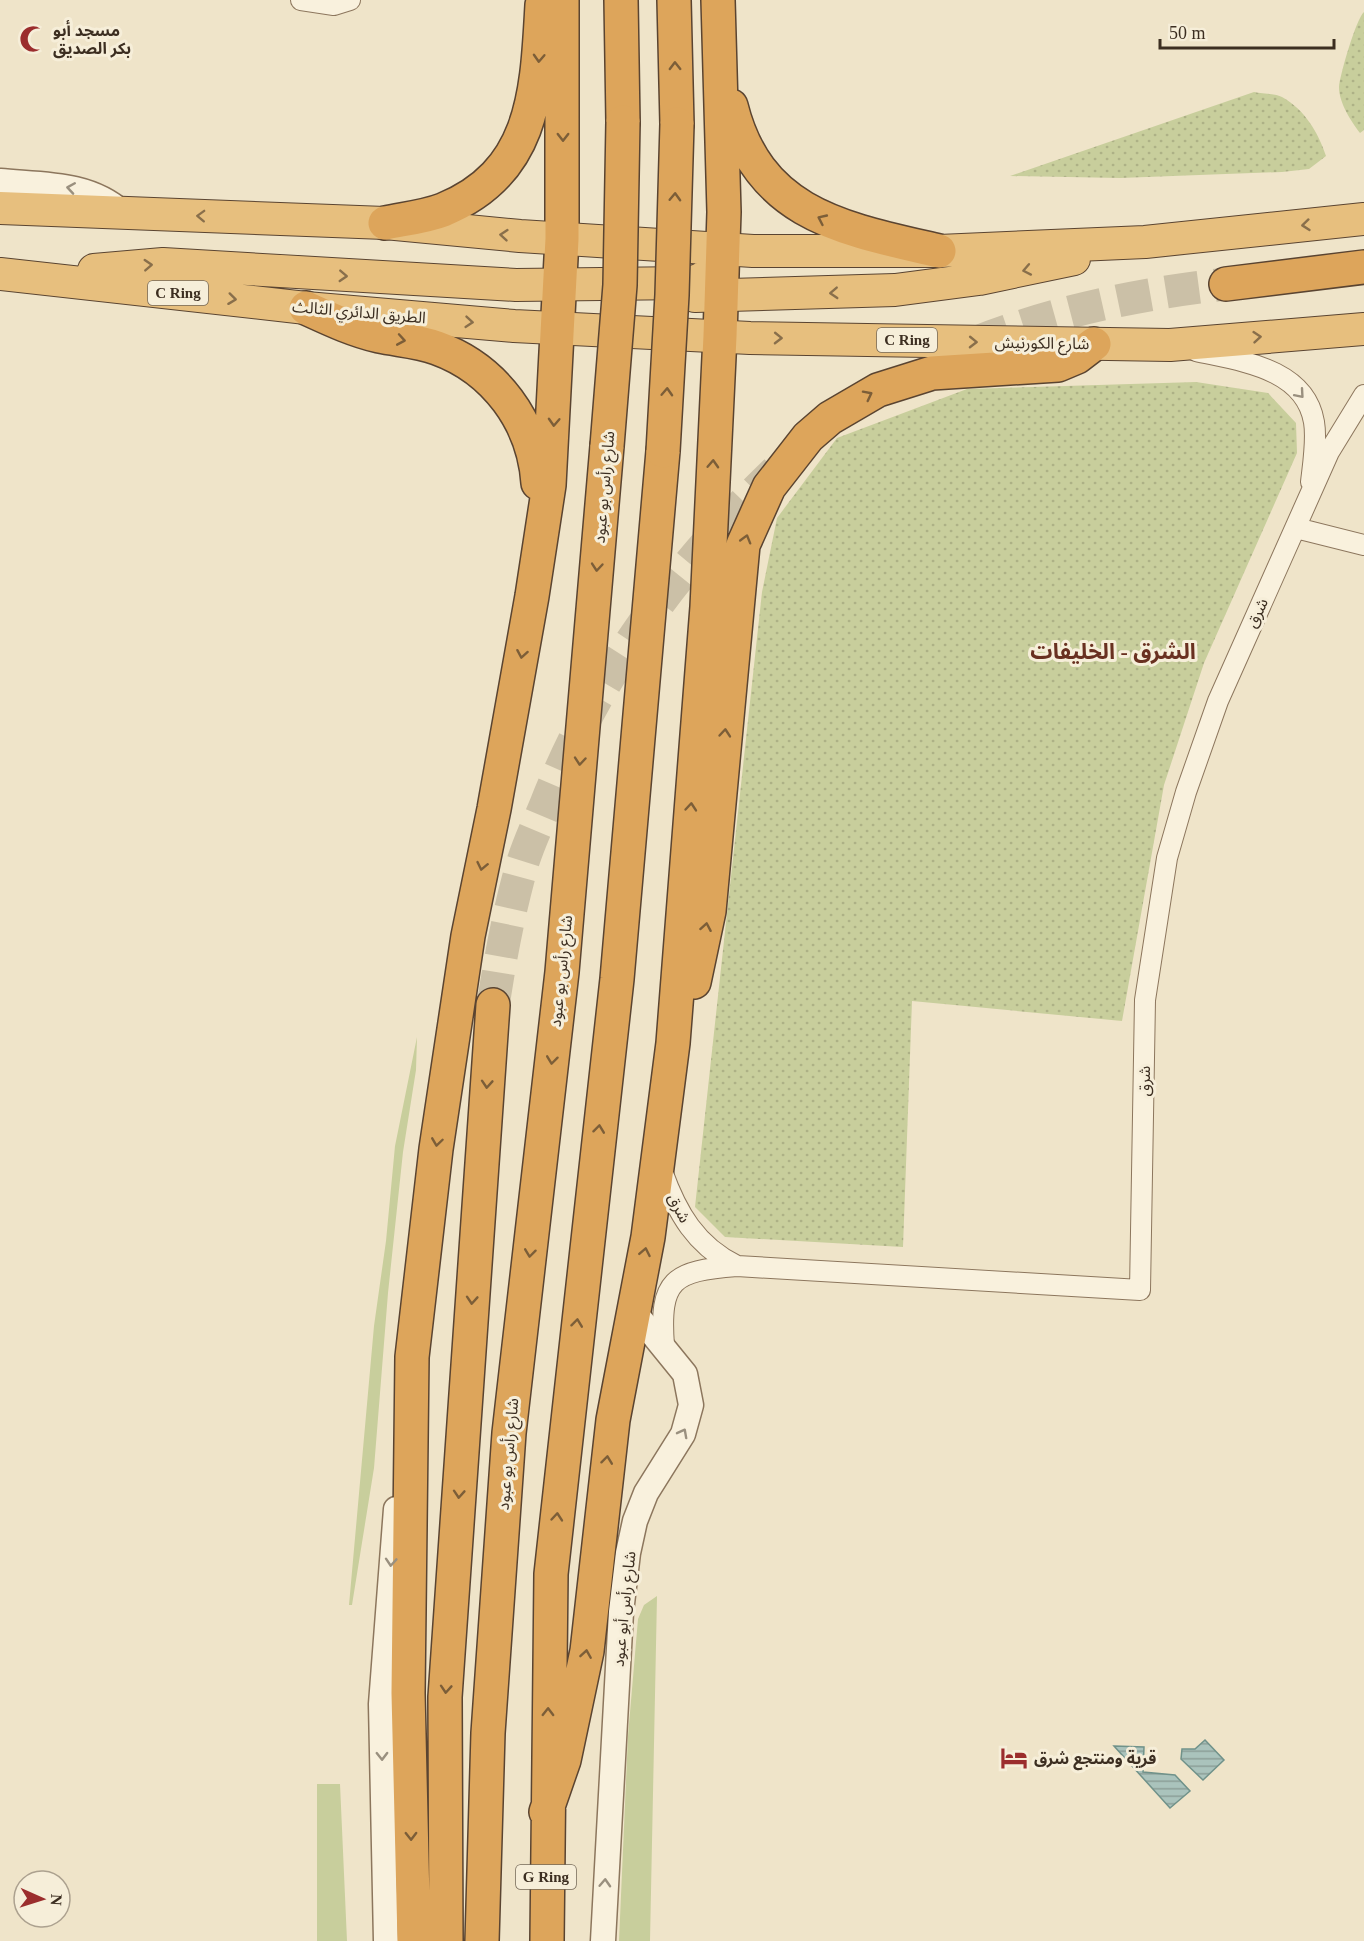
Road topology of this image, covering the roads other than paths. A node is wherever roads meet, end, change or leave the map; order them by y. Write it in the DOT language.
graph roads {
  1 [pos="301,0"];
  2 [pos="350,0"];
  3 [pos="542,0"];
  4 [pos="562,0"];
  5 [pos="621,0"];
  6 [pos="674,0"];
  7 [pos="718,0"];
  8 [pos="720,54"];
  9 [pos="0,181"];
  10 [pos="0,208"];
  11 [pos="123,213"];
  12 [pos="1364,219"];
  13 [pos="385,223"];
  14 [pos="562,239"];
  15 [pos="1145,242"];
  16 [pos="723,249"];
  17 [pos="939,251"];
  18 [pos="1364,267"];
  19 [pos="0,274"];
  20 [pos="49,278"];
  21 [pos="1226,284"];
  22 [pos="560,286"];
  23 [pos="721,296"];
  24 [pos="306,308"];
  25 [pos="557,328"];
  26 [pos="1364,329"];
  27 [pos="720,336"];
  28 [pos="1094,344"];
  29 [pos="1170,345"];
  30 [pos="1364,395"];
  31 [pos="1309,499"];
  32 [pos="1296,528"];
  33 [pos="1364,545"];
  34 [pos="532,596"];
  35 [pos="493,1005"];
  36 [pos="672,1043"];
  37 [pos="659,1163"];
  38 [pos="737,1266"];
  39 [pos="633,1310"];
  40 [pos="664,1346"];
  41 [pos="412,1357"];
  42 [pos="546,1812"];
  43 [pos="386,1941"];
  44 [pos="414,1941"];
  45 [pos="446,1941"];
  46 [pos="482,1941"];
  47 [pos="547,1941"];
  48 [pos="603,1941"];
  1 -- 2 [label="street"];
  3 -- 13 [label="highway, one-way"];
  4 -- 14 [label="highway, one-way"];
  5 -- 46 [label="highway, شارع رأس بو عبود, one-way, bridge"];
  42 -- 6 [label="highway, one-way, bridge"];
  7 -- 8 [label="highway"];
  8 -- 16 [label="highway"];
  17 -- 8 [label="highway, one-way"];
  11 -- 9 [label="street, one-way"];
  10 -- 11 [label="highway"];
  13 -- 11 [label="highway, one-way"];
  12 -- 15 [label="highway, one-way"];
  14 -- 13 [label="highway, one-way"];
  14 -- 16 [label="highway"];
  14 -- 22 [label="highway"];
  15 -- 17 [label="highway"];
  15 -- 23 [label="highway, one-way"];
  16 -- 17 [label="highway"];
  16 -- 22 [label="highway"];
  16 -- 23 [label="highway"];
  18 -- 21 [label="highway"];
  19 -- 20 [label="highway, الطريق الدائري الثالث / C Ring"];
  20 -- 22 [label="highway, one-way"];
  20 -- 24 [label="highway, الطريق الدائري الثالث / C Ring, one-way"];
  22 -- 25 [label="highway"];
  23 -- 25 [label="highway"];
  23 -- 27 [label="highway"];
  24 -- 25 [label="highway, الطريق الدائري الثالث / C Ring, one-way"];
  24 -- 34 [label="highway, one-way"];
  25 -- 27 [label="highway, الطريق الدائري الثالث / C Ring"];
  25 -- 34 [label="highway, one-way"];
  29 -- 26 [label="highway, شارع الكورنيش / C Ring, one-way"];
  27 -- 28 [label="highway, شارع الكورنيش / C Ring, one-way"];
  36 -- 27 [label="highway, one-way"];
  28 -- 29 [label="highway, شارع الكورنيش / C Ring"];
  36 -- 28 [label="highway, one-way"];
  29 -- 31 [label="street, شرق, one-way"];
  30 -- 31 [label="street, شرق"];
  31 -- 32 [label="street, شرق"];
  32 -- 33 [label="street"];
  32 -- 38 [label="street, شرق"];
  34 -- 41 [label="highway, one-way"];
  35 -- 45 [label="highway, one-way"];
  36 -- 37 [label="highway"];
  37 -- 38 [label="street, شرق"];
  39 -- 37 [label="highway, one-way"];
  38 -- 40 [label="street, شرق"];
  39 -- 40 [label="street, شارع رأس أبو عبود"];
  42 -- 39 [label="highway, one-way"];
  48 -- 40 [label="street, شارع رأس أبو عبود, one-way"];
  41 -- 43 [label="street, one-way"];
  41 -- 44 [label="highway, one-way"];
  42 -- 47 [label="highway, G Ring"];
}
